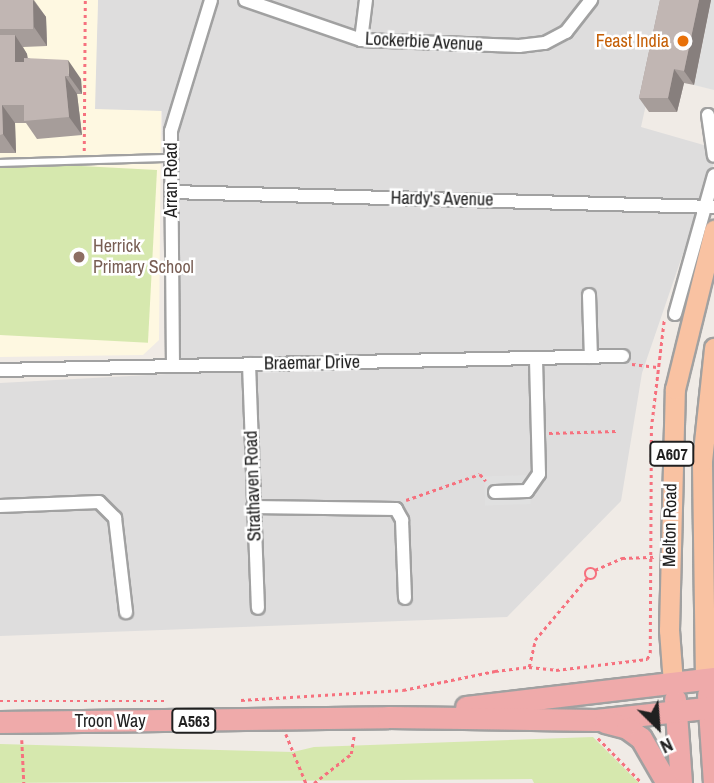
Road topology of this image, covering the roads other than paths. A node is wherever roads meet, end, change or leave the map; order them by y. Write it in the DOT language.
graph roads {
  1 [pos="211,0"];
  2 [pos="245,0"];
  3 [pos="366,0"];
  4 [pos="591,0"];
  5 [pos="361,40"];
  6 [pos="708,116"];
  7 [pos="714,156"];
  8 [pos="170,158"];
  9 [pos="0,163"];
  10 [pos="714,175"];
  11 [pos="171,192"];
  12 [pos="710,206"];
  13 [pos="714,230"];
  14 [pos="589,295"];
  15 [pos="675,311"];
  16 [pos="685,341"];
  17 [pos="714,346"];
  18 [pos="591,356"];
  19 [pos="623,356"];
  20 [pos="536,358"];
  21 [pos="249,364"];
  22 [pos="173,366"];
  23 [pos="0,370"];
  24 [pos="709,429"];
  25 [pos="495,492"];
  26 [pos="0,506"];
  27 [pos="253,507"];
  28 [pos="707,556"];
  29 [pos="405,598"];
  30 [pos="258,608"];
  31 [pos="126,612"];
  32 [pos="710,678"];
  33 [pos="673,683"];
  34 [pos="712,708"];
  35 [pos="678,713"];
  36 [pos="388,717"];
  37 [pos="0,722"];
  38 [pos="594,726"];
  39 [pos="714,763"];
  40 [pos="667,783"];
  41 [pos="681,783"];
  42 [pos="714,783"];
  1 -- 8 [label="street, Arran Road"];
  2 -- 5 [label="street, Lockerbie Avenue"];
  3 -- 5 [label="street"];
  4 -- 5 [label="street, Lockerbie Avenue"];
  6 -- 7 [label="street"];
  8 -- 9 [label="lane"];
  8 -- 11 [label="street, Arran Road"];
  10 -- 12 [label="street"];
  11 -- 12 [label="street, Hardy's Avenue"];
  11 -- 22 [label="street, Arran Road"];
  12 -- 15 [label="street"];
  13 -- 16 [label="main road, Melton Road / A607"];
  14 -- 18 [label="street"];
  16 -- 17 [label="main road"];
  16 -- 33 [label="main road, Melton Road / A607"];
  17 -- 24 [label="main road, Melton Road / A607"];
  18 -- 19 [label="street, Braemar Drive"];
  18 -- 20 [label="street, Braemar Drive"];
  20 -- 21 [label="street, Braemar Drive"];
  20 -- 25 [label="street"];
  21 -- 22 [label="street, Braemar Drive"];
  21 -- 27 [label="street, Strathaven Road"];
  22 -- 23 [label="street, Braemar Drive"];
  24 -- 28 [label="main road, Melton Road / A607"];
  26 -- 31 [label="street"];
  27 -- 29 [label="street"];
  27 -- 30 [label="street, Strathaven Road"];
  28 -- 32 [label="main road, Melton Road / A607"];
  32 -- 33 [label="highway, Troon Way"];
  32 -- 34 [label="highway, Melton Road / A607"];
  33 -- 35 [label="highway, Melton Road / A607"];
  33 -- 36 [label="highway, Troon Way"];
  34 -- 35 [label="highway, Troon Way"];
  34 -- 39 [label="highway, Melton Road / A607"];
  35 -- 38 [label="highway, Troon Way"];
  35 -- 41 [label="highway, Melton Road / A607"];
  36 -- 37 [label="highway, Troon Way / A563"];
  36 -- 38 [label="highway, Troon Way"];
  38 -- 40 [label="highway"];
  39 -- 42 [label="highway, Melton Road / A607"];
}
